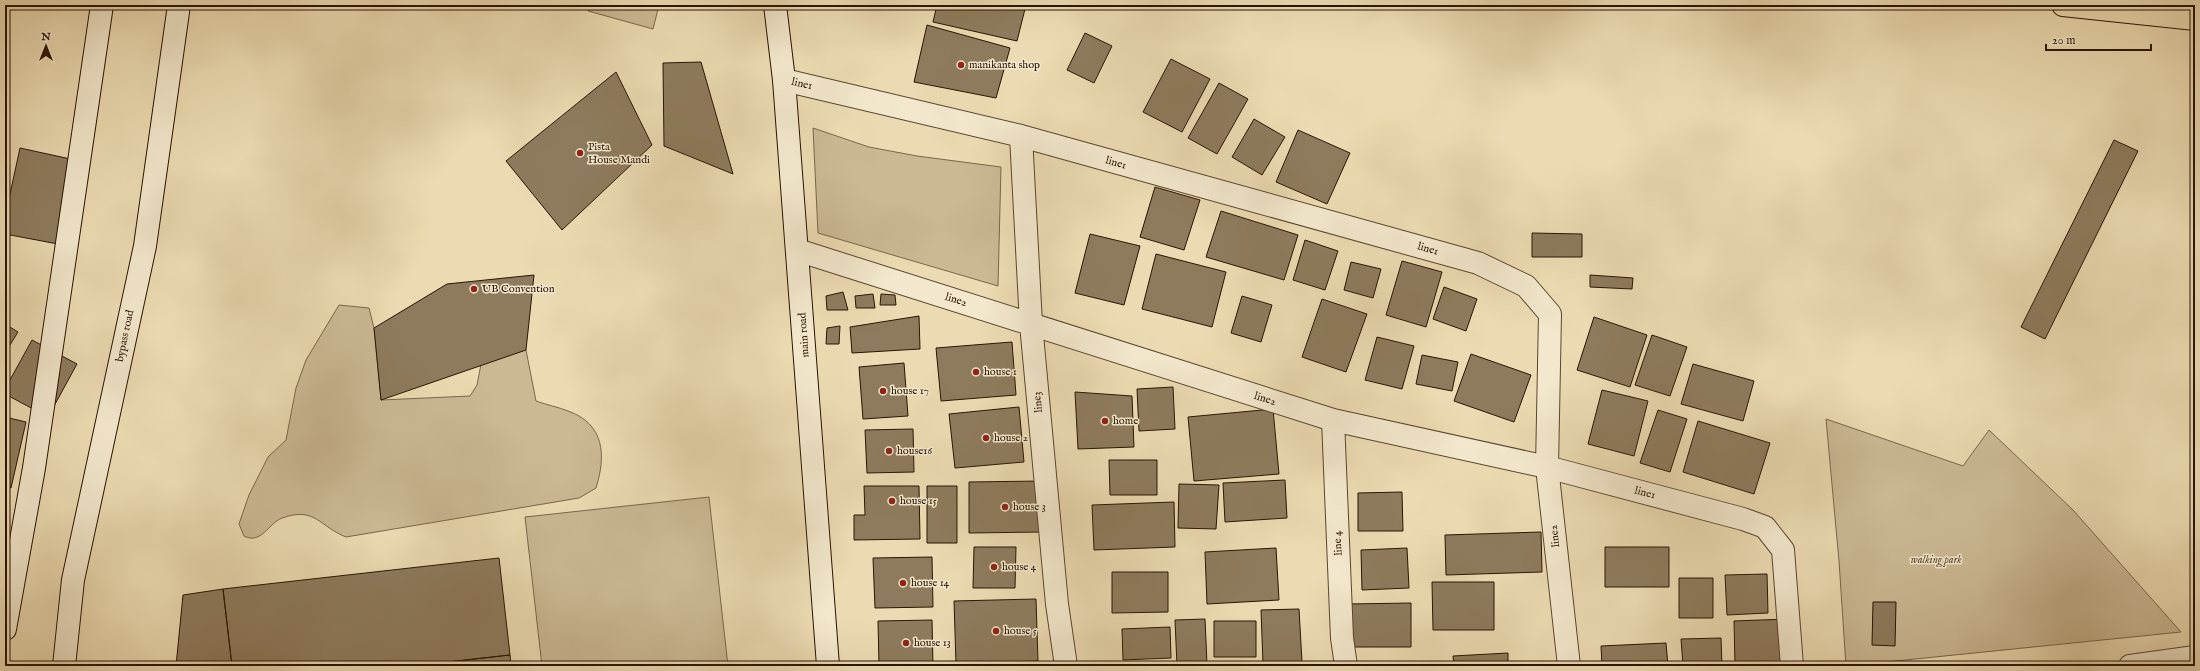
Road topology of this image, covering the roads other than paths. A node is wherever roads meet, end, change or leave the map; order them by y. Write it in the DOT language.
graph roads {
  1 [pos="102,5"];
  2 [pos="179,5"];
  3 [pos="775,5"];
  4 [pos="2063,5"];
  5 [pos="2195,19"];
  6 [pos="784,80"];
  7 [pos="1021,136"];
  8 [pos="797,250"];
  9 [pos="1031,324"];
  10 [pos="1333,420"];
  11 [pos="1548,467"];
  12 [pos="5,629"];
  13 [pos="2195,657"];
  14 [pos="64,666"];
  15 [pos="828,666"];
  16 [pos="1066,666"];
  17 [pos="1346,666"];
  18 [pos="1569,666"];
  19 [pos="1792,666"];
  20 [pos="2130,666"];
  1 -- 12 [label="street"];
  2 -- 14 [label="street, bypass road"];
  3 -- 6 [label="street, main road"];
  4 -- 5 [label="highway"];
  6 -- 7 [label="street, line1"];
  6 -- 8 [label="street, main road"];
  7 -- 9 [label="street, line3"];
  7 -- 11 [label="street, line1"];
  8 -- 9 [label="street, line2"];
  8 -- 15 [label="street, main road"];
  9 -- 10 [label="street, line2"];
  9 -- 16 [label="street, line3"];
  10 -- 11 [label="street, line2"];
  10 -- 17 [label="street, line 4"];
  11 -- 18 [label="street, line2"];
  11 -- 19 [label="street, line1"];
  13 -- 20 [label="street"];
}
